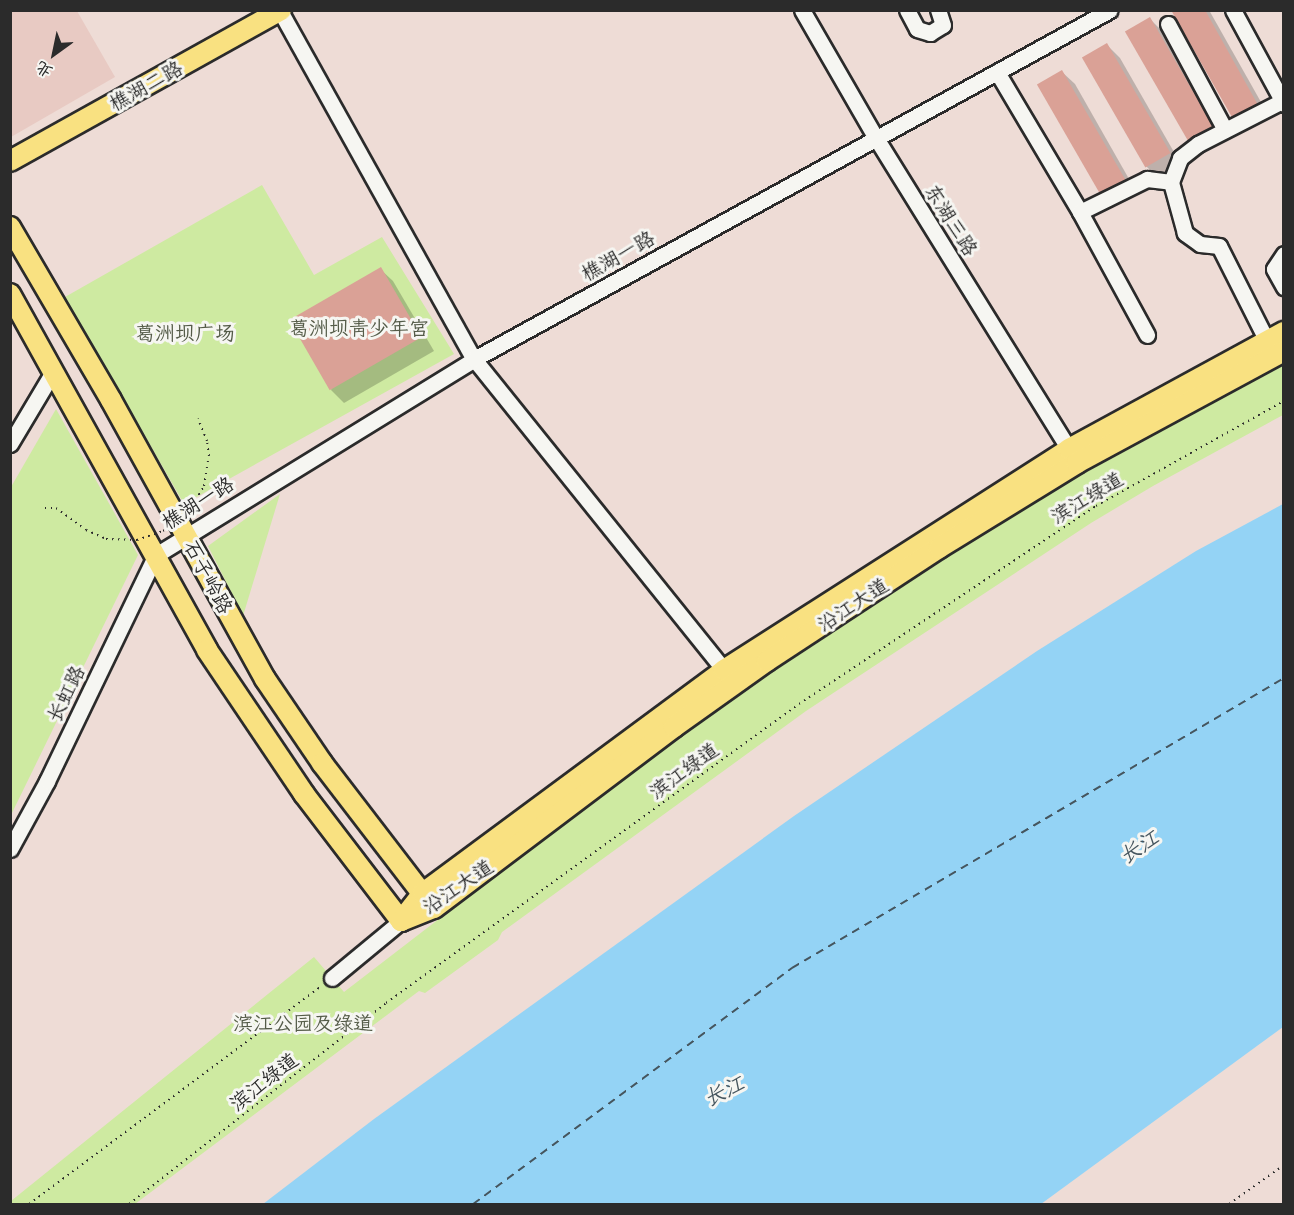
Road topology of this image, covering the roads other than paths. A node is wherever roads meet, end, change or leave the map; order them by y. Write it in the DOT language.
graph roads {
  1 [pos="261,10"];
  2 [pos="802,10"];
  3 [pos="907,10"];
  4 [pos="938,10"];
  5 [pos="1110,10"];
  6 [pos="1233,10"];
  7 [pos="280,11"];
  8 [pos="1168,24"];
  9 [pos="997,72"];
  10 [pos="1283,102"];
  11 [pos="1225,130"];
  12 [pos="876,138"];
  13 [pos="10,148"];
  14 [pos="10,161"];
  15 [pos="1171,182"];
  16 [pos="1080,212"];
  17 [pos="10,227"];
  18 [pos="1284,255"];
  19 [pos="1284,287"];
  20 [pos="10,294"];
  21 [pos="1147,335"];
  22 [pos="1278,342"];
  23 [pos="474,359"];
  24 [pos="53,372"];
  25 [pos="10,444"];
  26 [pos="1069,449"];
  27 [pos="186,536"];
  28 [pos="156,555"];
  29 [pos="724,670"];
  30 [pos="10,849"];
  31 [pos="428,901"];
  32 [pos="402,921"];
  33 [pos="332,978"];
  1 -- 13 [label="main road, 樵湖二路"];
  2 -- 12 [label="street, 东湖三路"];
  3 -- 4 [label="street"];
  5 -- 9 [label="street, 樵湖一路"];
  6 -- 10 [label="street"];
  7 -- 14 [label="main road, 樵湖二路"];
  7 -- 23 [label="street"];
  8 -- 11 [label="street"];
  9 -- 12 [label="street, 樵湖一路"];
  9 -- 16 [label="street"];
  10 -- 11 [label="street"];
  11 -- 15 [label="street"];
  12 -- 23 [label="street, 樵湖一路"];
  12 -- 26 [label="street, 东湖三路"];
  15 -- 16 [label="street"];
  15 -- 22 [label="street"];
  16 -- 21 [label="street"];
  17 -- 27 [label="main road, 石子岭路"];
  18 -- 19 [label="street"];
  20 -- 24 [label="main road, 石子岭路"];
  22 -- 26 [label="main road, 沿江大道"];
  22 -- 31 [label="main road, 沿江大道"];
  23 -- 27 [label="street, 樵湖一路"];
  23 -- 29 [label="street"];
  24 -- 25 [label="street"];
  24 -- 28 [label="main road, 石子岭路"];
  26 -- 29 [label="main road, 沿江大道"];
  27 -- 28 [label="street, 樵湖一路"];
  27 -- 31 [label="main road, 石子岭路"];
  28 -- 30 [label="street, 长虹路"];
  28 -- 32 [label="main road, 石子岭路"];
  29 -- 31 [label="main road, 沿江大道"];
  31 -- 32 [label="main road, 沿江大道"];
  32 -- 33 [label="street"];
}
